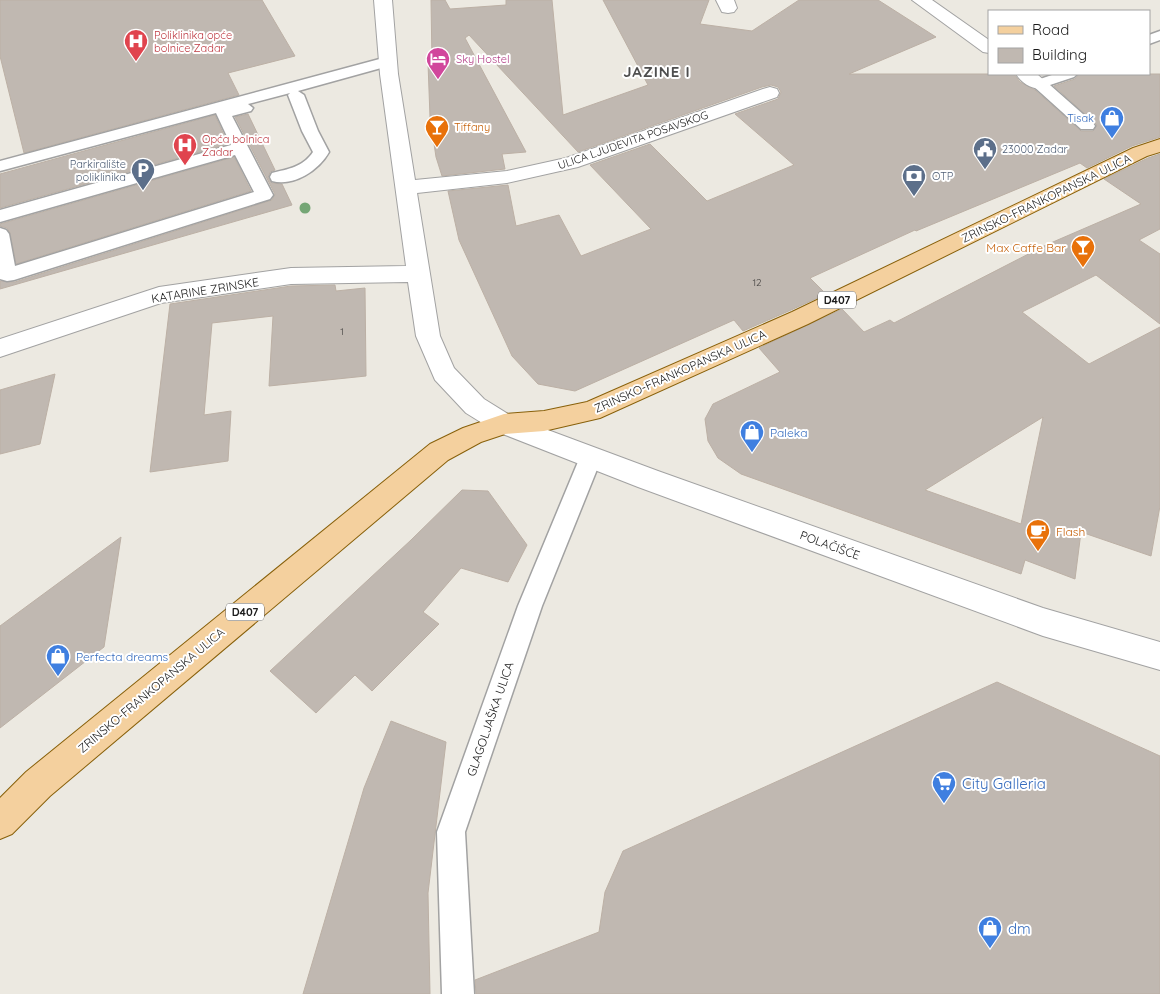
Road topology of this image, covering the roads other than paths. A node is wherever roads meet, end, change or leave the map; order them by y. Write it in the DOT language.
graph roads {
  1 [pos="383,0"];
  2 [pos="921,0"];
  3 [pos="988,47"];
  4 [pos="388,68"];
  5 [pos="1061,75"];
  6 [pos="1032,79"];
  7 [pos="770,93"];
  8 [pos="296,95"];
  9 [pos="1087,126"];
  10 [pos="1160,145"];
  11 [pos="240,148"];
  12 [pos="0,166"];
  13 [pos="278,177"];
  14 [pos="405,188"];
  15 [pos="0,216"];
  16 [pos="0,234"];
  17 [pos="418,274"];
  18 [pos="0,348"];
  19 [pos="504,424"];
  20 [pos="591,457"];
  21 [pos="1160,656"];
  22 [pos="0,822"];
  23 [pos="458,994"];
  1 -- 4 [label="street"];
  2 -- 3 [label="street"];
  4 -- 8 [label="lane"];
  4 -- 12 [label="lane"];
  4 -- 14 [label="street"];
  5 -- 6 [label="lane"];
  6 -- 9 [label="lane"];
  7 -- 14 [label="street, ULICA LJUDEVITA POSAVSKOG"];
  8 -- 11 [label="lane"];
  8 -- 13 [label="lane"];
  10 -- 19 [label="main road, ZRINSKO-FRANKOPANSKA ULICA / D407"];
  11 -- 15 [label="lane"];
  11 -- 16 [label="lane"];
  14 -- 17 [label="street"];
  17 -- 18 [label="street, KATARINE ZRINSKE"];
  17 -- 19 [label="street"];
  19 -- 20 [label="street, POLAČIŠĆE"];
  19 -- 22 [label="main road, ZRINSKO-FRANKOPANSKA ULICA / D407"];
  20 -- 21 [label="street, POLAČIŠĆE"];
  20 -- 23 [label="lane, GLAGOLJAŠKA ULICA"];
}
